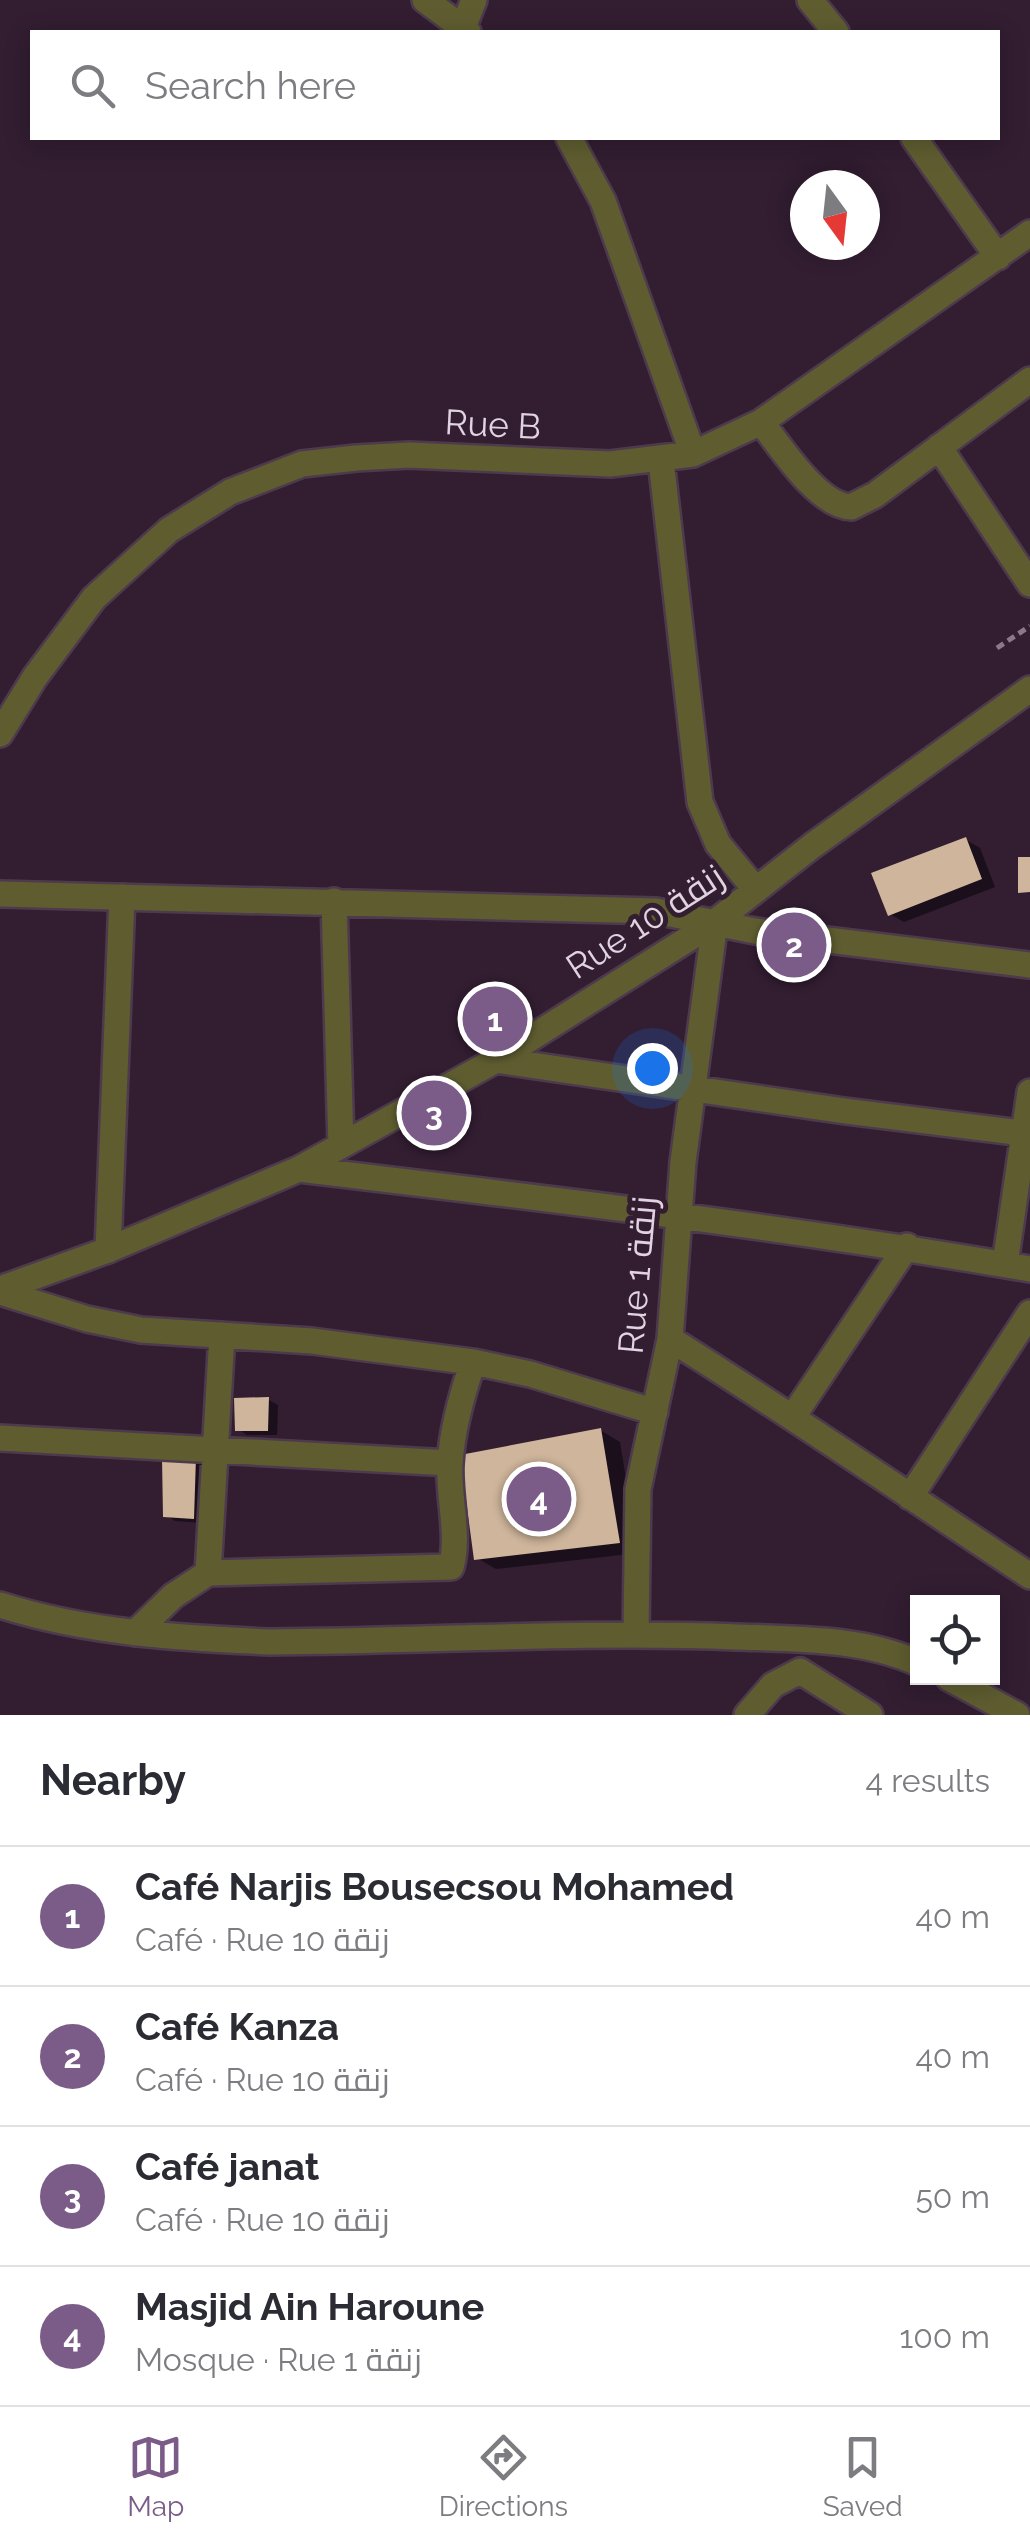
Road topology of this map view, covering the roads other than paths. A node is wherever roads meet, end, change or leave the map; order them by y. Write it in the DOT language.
graph roads {
  1 [pos="425,0"];
  2 [pos="474,0"];
  3 [pos="810,0"];
  4 [pos="465,30"];
  5 [pos="834,30"];
  6 [pos="570,140"];
  7 [pos="915,140"];
  8 [pos="1030,233"];
  9 [pos="998,256"];
  10 [pos="1026,392"];
  11 [pos="761,422"];
  12 [pos="939,446"];
  13 [pos="693,454"];
  14 [pos="661,460"];
  15 [pos="1030,584"];
  16 [pos="1030,689"];
  17 [pos="0,734"];
  18 [pos="756,890"];
  19 [pos="0,894"];
  20 [pos="122,897"];
  21 [pos="334,901"];
  22 [pos="715,922"];
  23 [pos="1030,965"];
  24 [pos="496,1060"];
  25 [pos="693,1090"];
  26 [pos="1030,1092"];
  27 [pos="1027,1133"];
  28 [pos="341,1144"];
  29 [pos="299,1169"];
  30 [pos="678,1214"];
  31 [pos="907,1246"];
  32 [pos="108,1250"];
  33 [pos="1018,1266"];
  34 [pos="0,1291"];
  35 [pos="1030,1313"];
  36 [pos="222,1336"];
  37 [pos="670,1339"];
  38 [pos="473,1362"];
  39 [pos="655,1412"];
  40 [pos="794,1416"];
  41 [pos="0,1438"];
  42 [pos="214,1450"];
  43 [pos="450,1463"];
  44 [pos="910,1497"];
  45 [pos="208,1573"];
  46 [pos="1030,1576"];
  47 [pos="0,1604"];
  48 [pos="135,1633"];
  49 [pos="636,1634"];
  50 [pos="910,1659"];
  51 [pos="963,1685"];
  52 [pos="980,1694"];
  53 [pos="747,1715"];
  54 [pos="870,1715"];
  55 [pos="998,1715"];
  56 [pos="1017,1715"];
  1 -- 4 [label="street"];
  2 -- 4 [label="street"];
  3 -- 5 [label="street"];
  6 -- 13 [label="street"];
  7 -- 9 [label="street"];
  8 -- 9 [label="street, Rue B"];
  9 -- 11 [label="street, Rue B"];
  10 -- 12 [label="street"];
  11 -- 12 [label="street"];
  11 -- 13 [label="street, Rue B"];
  12 -- 15 [label="street"];
  13 -- 14 [label="street, Rue B"];
  14 -- 17 [label="street, Rue B"];
  14 -- 18 [label="street"];
  16 -- 18 [label="street, Rue 10 زنقة"];
  18 -- 22 [label="street, Rue 10 زنقة"];
  19 -- 20 [label="street"];
  20 -- 21 [label="street"];
  20 -- 32 [label="street"];
  21 -- 22 [label="street"];
  21 -- 28 [label="street"];
  22 -- 23 [label="street"];
  22 -- 24 [label="street, Rue 10 زنقة"];
  22 -- 25 [label="street, Rue 1 زنقة"];
  24 -- 25 [label="street"];
  24 -- 28 [label="street, Rue 10 زنقة"];
  25 -- 27 [label="street"];
  25 -- 30 [label="street, Rue 1 زنقة"];
  26 -- 27 [label="street"];
  27 -- 33 [label="street"];
  28 -- 29 [label="street, Rue 10 زنقة"];
  29 -- 30 [label="street"];
  29 -- 32 [label="street, Rue 10 زنقة"];
  30 -- 31 [label="street"];
  30 -- 37 [label="street, Rue 1 زنقة"];
  31 -- 33 [label="street"];
  31 -- 40 [label="street"];
  32 -- 34 [label="street, Rue 10 زنقة"];
  34 -- 36 [label="street"];
  35 -- 44 [label="street"];
  36 -- 38 [label="street"];
  36 -- 42 [label="street"];
  37 -- 39 [label="street, Rue 1 زنقة"];
  37 -- 40 [label="street"];
  38 -- 39 [label="street"];
  38 -- 43 [label="street"];
  39 -- 49 [label="street, Rue 1 زنقة"];
  40 -- 44 [label="street"];
  41 -- 42 [label="street"];
  42 -- 43 [label="street"];
  42 -- 45 [label="street"];
  43 -- 45 [label="street"];
  44 -- 46 [label="street"];
  45 -- 48 [label="street"];
  47 -- 48 [label="street"];
  48 -- 49 [label="street"];
  49 -- 50 [label="street"];
  51 -- 52 [label="street"];
  52 -- 55 [label="street"];
  52 -- 56 [label="street"];
  53 -- 54 [label="street"];
}
